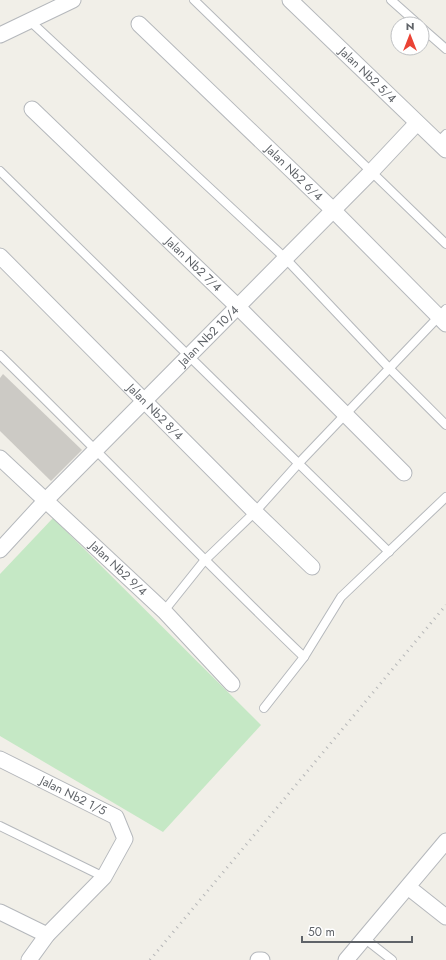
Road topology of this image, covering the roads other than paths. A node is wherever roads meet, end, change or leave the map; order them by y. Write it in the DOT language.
graph roads {
  1 [pos="73,0"];
  2 [pos="194,0"];
  3 [pos="290,0"];
  4 [pos="391,0"];
  5 [pos="409,16"];
  6 [pos="30,21"];
  7 [pos="139,24"];
  8 [pos="0,35"];
  9 [pos="430,35"];
  10 [pos="446,49"];
  11 [pos="32,109"];
  12 [pos="417,123"];
  13 [pos="443,142"];
  14 [pos="0,171"];
  15 [pos="371,172"];
  16 [pos="333,210"];
  17 [pos="446,244"];
  18 [pos="0,256"];
  19 [pos="285,258"];
  20 [pos="237,306"];
  21 [pos="444,317"];
  22 [pos="0,355"];
  23 [pos="189,355"];
  24 [pos="389,368"];
  25 [pos="145,400"];
  26 [pos="344,414"];
  27 [pos="446,425"];
  28 [pos="96,449"];
  29 [pos="0,458"];
  30 [pos="298,464"];
  31 [pos="404,473"];
  32 [pos="446,497"];
  33 [pos="46,500"];
  34 [pos="255,512"];
  35 [pos="0,550"];
  36 [pos="389,552"];
  37 [pos="204,561"];
  38 [pos="312,567"];
  39 [pos="164,611"];
  40 [pos="304,657"];
  41 [pos="232,684"];
  42 [pos="264,708"];
  43 [pos="0,759"];
  44 [pos="0,826"];
  45 [pos="446,843"];
  46 [pos="104,877"];
  47 [pos="408,887"];
  48 [pos="0,912"];
  49 [pos="446,917"];
  50 [pos="47,935"];
  51 [pos="364,938"];
  52 [pos="29,960"];
  53 [pos="258,960"];
  54 [pos="262,960"];
  55 [pos="346,960"];
  56 [pos="392,960"];
  1 -- 6 [label="street"];
  2 -- 15 [label="lane"];
  3 -- 12 [label="street, Jalan Nb2 5/4"];
  4 -- 5 [label="lane"];
  6 -- 8 [label="street"];
  6 -- 19 [label="lane"];
  7 -- 16 [label="street, Jalan Nb2 6/4"];
  9 -- 10 [label="lane"];
  11 -- 20 [label="street, Jalan Nb2 7/4"];
  12 -- 13 [label="street, Jalan Nb2 5/4"];
  12 -- 15 [label="street, Jalan Nb2 10/4"];
  14 -- 23 [label="lane"];
  15 -- 16 [label="street, Jalan Nb2 10/4"];
  15 -- 17 [label="lane"];
  16 -- 19 [label="street, Jalan Nb2 10/4"];
  16 -- 21 [label="street, Jalan Nb2 6/4"];
  18 -- 25 [label="street, Jalan Nb2 8/4"];
  19 -- 20 [label="street, Jalan Nb2 10/4"];
  19 -- 24 [label="lane"];
  20 -- 23 [label="street, Jalan Nb2 10/4"];
  20 -- 26 [label="street, Jalan Nb2 7/4"];
  21 -- 24 [label="lane"];
  22 -- 28 [label="lane"];
  23 -- 25 [label="street, Jalan Nb2 10/4"];
  23 -- 30 [label="lane"];
  24 -- 26 [label="lane"];
  24 -- 27 [label="lane"];
  25 -- 28 [label="street, Jalan Nb2 10/4"];
  25 -- 34 [label="street, Jalan Nb2 8/4"];
  26 -- 30 [label="lane"];
  26 -- 31 [label="street, Jalan Nb2 7/4"];
  28 -- 33 [label="street, Jalan Nb2 10/4"];
  28 -- 37 [label="lane"];
  29 -- 33 [label="street, Jalan Nb2 9/4"];
  30 -- 34 [label="lane"];
  30 -- 36 [label="lane"];
  32 -- 36 [label="lane"];
  33 -- 35 [label="street, Jalan Nb2 10/4"];
  33 -- 39 [label="street, Jalan Nb2 9/4"];
  34 -- 37 [label="lane"];
  34 -- 38 [label="street, Jalan Nb2 8/4"];
  36 -- 40 [label="lane"];
  37 -- 39 [label="lane"];
  37 -- 40 [label="lane"];
  39 -- 41 [label="street, Jalan Nb2 9/4"];
  40 -- 42 [label="lane"];
  43 -- 46 [label="street, Jalan Nb2 1/5"];
  44 -- 46 [label="lane"];
  45 -- 47 [label="street"];
  46 -- 50 [label="street, Jalan Nb2 1/5"];
  47 -- 49 [label="street"];
  47 -- 51 [label="street"];
  48 -- 50 [label="street"];
  50 -- 52 [label="street, Jalan Nb2 1/5"];
  51 -- 55 [label="street"];
  51 -- 56 [label="lane"];
  53 -- 54 [label="street"];
}
